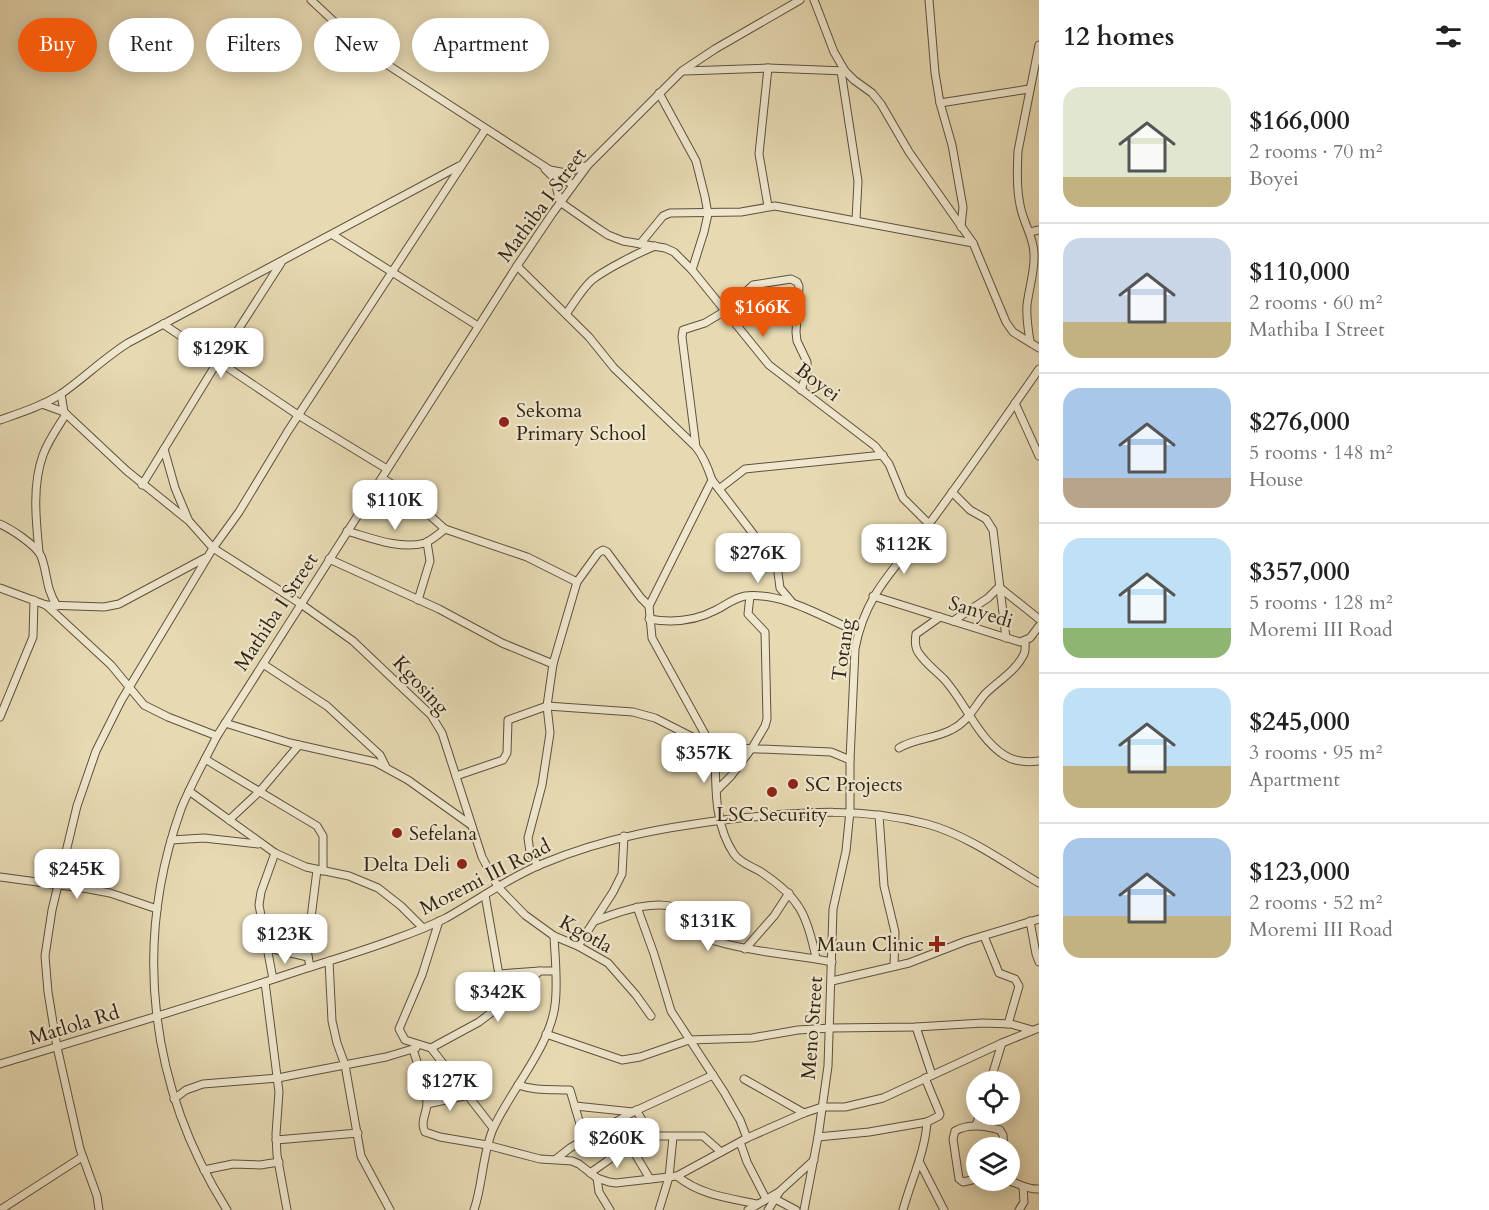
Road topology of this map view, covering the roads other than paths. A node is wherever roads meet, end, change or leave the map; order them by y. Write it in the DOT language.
graph roads {
  1 [pos="311,0"];
  2 [pos="800,0"];
  3 [pos="814,0"];
  4 [pos="929,0"];
  5 [pos="1039,45"];
  6 [pos="768,68"];
  7 [pos="682,71"];
  8 [pos="843,71"];
  9 [pos="1029,89"];
  10 [pos="659,93"];
  11 [pos="940,103"];
  12 [pos="485,130"];
  13 [pos="461,165"];
  14 [pos="588,165"];
  15 [pos="545,169"];
  16 [pos="573,185"];
  17 [pos="560,202"];
  18 [pos="768,206"];
  19 [pos="708,214"];
  20 [pos="856,220"];
  21 [pos="961,227"];
  22 [pos="1039,230"];
  23 [pos="1030,232"];
  24 [pos="333,235"];
  25 [pos="973,243"];
  26 [pos="640,244"];
  27 [pos="655,246"];
  28 [pos="282,261"];
  29 [pos="517,267"];
  30 [pos="692,270"];
  31 [pos="392,272"];
  32 [pos="725,311"];
  33 [pos="566,314"];
  34 [pos="163,324"];
  35 [pos="478,326"];
  36 [pos="1030,341"];
  37 [pos="1039,348"];
  38 [pos="218,361"];
  39 [pos="1039,369"];
  40 [pos="801,390"];
  41 [pos="61,394"];
  42 [pos="1015,403"];
  43 [pos="42,404"];
  44 [pos="65,413"];
  45 [pos="298,415"];
  46 [pos="0,420"];
  47 [pos="696,447"];
  48 [pos="164,449"];
  49 [pos="1038,453"];
  50 [pos="883,455"];
  51 [pos="387,469"];
  52 [pos="382,478"];
  53 [pos="712,480"];
  54 [pos="142,485"];
  55 [pos="719,489"];
  56 [pos="952,492"];
  57 [pos="189,522"];
  58 [pos="0,524"];
  59 [pos="929,524"];
  60 [pos="445,529"];
  61 [pos="348,531"];
  62 [pos="427,542"];
  63 [pos="213,548"];
  64 [pos="39,552"];
  65 [pos="207,556"];
  66 [pos="329,559"];
  67 [pos="577,582"];
  68 [pos="999,587"];
  69 [pos="0,588"];
  70 [pos="873,596"];
  71 [pos="750,597"];
  72 [pos="34,600"];
  73 [pos="418,600"];
  74 [pos="792,602"];
  75 [pos="301,604"];
  76 [pos="46,605"];
  77 [pos="57,606"];
  78 [pos="649,606"];
  79 [pos="940,617"];
  80 [pos="649,619"];
  81 [pos="1039,619"];
  82 [pos="953,621"];
  83 [pos="1039,626"];
  84 [pos="858,632"];
  85 [pos="1006,638"];
  86 [pos="1025,641"];
  87 [pos="263,664"];
  88 [pos="553,664"];
  89 [pos="130,687"];
  90 [pos="547,706"];
  91 [pos="970,715"];
  92 [pos="0,717"];
  93 [pos="225,723"];
  94 [pos="217,736"];
  95 [pos="299,745"];
  96 [pos="714,747"];
  97 [pos="752,748"];
  98 [pos="899,748"];
  99 [pos="205,759"];
  100 [pos="850,760"];
  101 [pos="1039,761"];
  102 [pos="387,767"];
  103 [pos="456,776"];
  104 [pos="189,790"];
  105 [pos="717,790"];
  106 [pos="260,791"];
  107 [pos="850,811"];
  108 [pos="879,815"];
  109 [pos="229,820"];
  110 [pos="719,821"];
  111 [pos="471,825"];
  112 [pos="624,836"];
  113 [pos="171,840"];
  114 [pos="260,844"];
  115 [pos="275,853"];
  116 [pos="538,866"];
  117 [pos="320,871"];
  118 [pos="0,877"];
  119 [pos="1039,883"];
  120 [pos="56,886"];
  121 [pos="498,887"];
  122 [pos="789,893"];
  123 [pos="485,895"];
  124 [pos="637,907"];
  125 [pos="157,909"];
  126 [pos="1039,919"];
  127 [pos="440,921"];
  128 [pos="595,921"];
  129 [pos="1030,921"];
  130 [pos="423,928"];
  131 [pos="554,936"];
  132 [pos="984,936"];
  133 [pos="578,946"];
  134 [pos="269,948"];
  135 [pos="746,950"];
  136 [pos="308,957"];
  137 [pos="816,958"];
  138 [pos="329,961"];
  139 [pos="832,962"];
  140 [pos="1039,962"];
  141 [pos="894,966"];
  142 [pos="310,967"];
  143 [pos="540,971"];
  144 [pos="555,971"];
  145 [pos="498,974"];
  146 [pos="273,979"];
  147 [pos="832,981"];
  148 [pos="265,982"];
  149 [pos="504,1003"];
  150 [pos="651,1016"];
  151 [pos="157,1017"];
  152 [pos="1008,1024"];
  153 [pos="916,1027"];
  154 [pos="831,1028"];
  155 [pos="1036,1029"];
  156 [pos="546,1034"];
  157 [pos="689,1040"];
  158 [pos="1002,1042"];
  159 [pos="57,1047"];
  160 [pos="416,1047"];
  161 [pos="431,1048"];
  162 [pos="0,1064"];
  163 [pos="345,1065"];
  164 [pos="993,1071"];
  165 [pos="713,1075"];
  166 [pos="929,1076"];
  167 [pos="278,1078"];
  168 [pos="744,1079"];
  169 [pos="518,1085"];
  170 [pos="469,1095"];
  171 [pos="174,1099"];
  172 [pos="427,1104"];
  173 [pos="575,1106"];
  174 [pos="822,1107"];
  175 [pos="635,1111"];
  176 [pos="804,1113"];
  177 [pos="616,1122"];
  178 [pos="927,1122"];
  179 [pos="976,1125"];
  180 [pos="493,1128"];
  181 [pos="358,1133"];
  182 [pos="673,1137"];
  183 [pos="819,1137"];
  184 [pos="1003,1137"];
  185 [pos="276,1140"];
  186 [pos="743,1140"];
  187 [pos="585,1141"];
  188 [pos="487,1145"];
  189 [pos="630,1145"];
  190 [pos="721,1152"];
  191 [pos="82,1157"];
  192 [pos="556,1159"];
  193 [pos="814,1160"];
  194 [pos="279,1162"];
  195 [pos="920,1163"];
  196 [pos="204,1170"];
  197 [pos="590,1173"];
  198 [pos="677,1176"];
  199 [pos="669,1177"];
  200 [pos="597,1178"];
  201 [pos="650,1179"];
  202 [pos="966,1181"];
  203 [pos="1020,1185"];
  204 [pos="1023,1187"];
  205 [pos="1039,1190"];
  206 [pos="780,1191"];
  207 [pos="766,1199"];
  208 [pos="775,1199"];
  209 [pos="757,1204"];
  210 [pos="0,1210"];
  211 [pos="99,1210"];
  212 [pos="228,1210"];
  213 [pos="287,1210"];
  214 [pos="390,1210"];
  215 [pos="474,1210"];
  216 [pos="609,1210"];
  217 [pos="659,1210"];
  218 [pos="748,1210"];
  219 [pos="768,1210"];
  220 [pos="796,1210"];
  221 [pos="804,1210"];
  222 [pos="903,1210"];
  223 [pos="944,1210"];
  224 [pos="1019,1210"];
  1 -- 12 [label="street"];
  2 -- 7 [label="street, Mathiba I Street"];
  3 -- 8 [label="street"];
  4 -- 11 [label="street"];
  5 -- 9 [label="street"];
  6 -- 7 [label="street"];
  6 -- 8 [label="street"];
  6 -- 18 [label="street"];
  7 -- 10 [label="street, Mathiba I Street"];
  8 -- 20 [label="street"];
  8 -- 21 [label="street"];
  9 -- 11 [label="street"];
  9 -- 23 [label="street"];
  10 -- 14 [label="street, Mathiba I Street"];
  10 -- 19 [label="street"];
  11 -- 21 [label="street"];
  12 -- 13 [label="street"];
  12 -- 15 [label="street"];
  13 -- 24 [label="street"];
  13 -- 31 [label="street"];
  14 -- 15 [label="street"];
  14 -- 16 [label="street, Mathiba I Street"];
  15 -- 16 [label="street"];
  15 -- 17 [label="street"];
  16 -- 17 [label="street, Mathiba I Street"];
  17 -- 26 [label="street, Boyei"];
  17 -- 29 [label="street, Mathiba I Street"];
  18 -- 19 [label="street"];
  18 -- 20 [label="street"];
  19 -- 26 [label="street"];
  19 -- 30 [label="street"];
  20 -- 25 [label="street"];
  21 -- 25 [label="street"];
  22 -- 23 [label="street"];
  23 -- 36 [label="street"];
  24 -- 28 [label="street"];
  24 -- 31 [label="street"];
  25 -- 36 [label="street"];
  26 -- 27 [label="street, Boyei"];
  27 -- 30 [label="street, Boyei"];
  27 -- 33 [label="street"];
  28 -- 34 [label="street"];
  28 -- 38 [label="street"];
  29 -- 33 [label="street"];
  29 -- 35 [label="street, Mathiba I Street"];
  30 -- 32 [label="street, Boyei"];
  31 -- 35 [label="street"];
  31 -- 45 [label="street"];
  32 -- 40 [label="street, Boyei"];
  32 -- 40 [label="street"];
  32 -- 47 [label="street"];
  33 -- 47 [label="street"];
  34 -- 38 [label="street"];
  34 -- 41 [label="street"];
  35 -- 51 [label="street, Mathiba I Street"];
  36 -- 37 [label="street"];
  38 -- 45 [label="street"];
  38 -- 48 [label="street"];
  39 -- 42 [label="street, Totang"];
  40 -- 50 [label="street, Boyei"];
  41 -- 43 [label="street"];
  41 -- 44 [label="street"];
  42 -- 49 [label="street"];
  42 -- 56 [label="street, Totang"];
  43 -- 44 [label="street"];
  43 -- 46 [label="street"];
  44 -- 54 [label="street"];
  44 -- 64 [label="street"];
  45 -- 51 [label="street"];
  45 -- 63 [label="street"];
  47 -- 53 [label="street"];
  48 -- 54 [label="street"];
  48 -- 57 [label="street"];
  50 -- 55 [label="street"];
  50 -- 59 [label="street, Boyei"];
  51 -- 52 [label="street, Mathiba I Street"];
  52 -- 60 [label="street"];
  52 -- 61 [label="street, Mathiba I Street"];
  53 -- 55 [label="street"];
  53 -- 78 [label="street"];
  54 -- 57 [label="street"];
  55 -- 74 [label="street"];
  56 -- 59 [label="street, Totang"];
  56 -- 68 [label="street"];
  57 -- 63 [label="street, Kgosing"];
  58 -- 64 [label="street"];
  59 -- 70 [label="street, Totang"];
  60 -- 62 [label="street"];
  60 -- 67 [label="street"];
  61 -- 62 [label="street"];
  61 -- 66 [label="street, Mathiba I Street"];
  62 -- 73 [label="street"];
  63 -- 65 [label="street"];
  63 -- 75 [label="street, Kgosing"];
  64 -- 77 [label="street"];
  65 -- 77 [label="street"];
  65 -- 89 [label="street"];
  66 -- 73 [label="street"];
  66 -- 75 [label="street, Mathiba I Street"];
  67 -- 78 [label="street"];
  67 -- 88 [label="street"];
  68 -- 81 [label="street"];
  68 -- 82 [label="street"];
  68 -- 85 [label="street"];
  69 -- 72 [label="street"];
  70 -- 79 [label="street, Sanyedi"];
  70 -- 84 [label="street, Totang"];
  71 -- 74 [label="street"];
  71 -- 80 [label="street"];
  71 -- 97 [label="street"];
  72 -- 76 [label="street"];
  72 -- 92 [label="street"];
  73 -- 88 [label="street"];
  74 -- 84 [label="street"];
  75 -- 87 [label="street, Mathiba I Street"];
  75 -- 103 [label="street, Kgosing"];
  76 -- 77 [label="street"];
  76 -- 89 [label="street"];
  78 -- 80 [label="street"];
  79 -- 82 [label="street, Sanyedi"];
  79 -- 91 [label="street"];
  80 -- 96 [label="street"];
  82 -- 85 [label="street, Sanyedi"];
  83 -- 86 [label="street, Sanyedi"];
  84 -- 100 [label="street, Totang"];
  85 -- 86 [label="street, Sanyedi"];
  86 -- 91 [label="street"];
  87 -- 93 [label="street, Mathiba I Street"];
  87 -- 102 [label="street"];
  88 -- 90 [label="street"];
  89 -- 94 [label="street"];
  89 -- 120 [label="street"];
  90 -- 96 [label="street"];
  90 -- 103 [label="street"];
  90 -- 116 [label="street"];
  91 -- 98 [label="street"];
  91 -- 101 [label="street"];
  93 -- 94 [label="street, Mathiba I Street"];
  93 -- 95 [label="street"];
  94 -- 99 [label="street, Mathiba I Street"];
  95 -- 102 [label="street"];
  95 -- 106 [label="street"];
  96 -- 97 [label="street"];
  96 -- 105 [label="street"];
  97 -- 100 [label="street"];
  97 -- 105 [label="street"];
  99 -- 104 [label="street, Mathiba I Street"];
  99 -- 106 [label="street"];
  100 -- 107 [label="street, Totang"];
  102 -- 111 [label="street"];
  103 -- 111 [label="street, Kgosing"];
  104 -- 109 [label="street"];
  104 -- 113 [label="street, Mathiba I Street"];
  105 -- 110 [label="street"];
  106 -- 109 [label="street"];
  106 -- 117 [label="street"];
  107 -- 108 [label="street, Moremi III Road"];
  107 -- 110 [label="street, Moremi III Road"];
  107 -- 139 [label="street, Meno Street"];
  108 -- 119 [label="street, Moremi III Road"];
  108 -- 141 [label="street"];
  109 -- 114 [label="street"];
  110 -- 112 [label="street, Moremi III Road"];
  110 -- 122 [label="street"];
  111 -- 121 [label="street, Kgosing"];
  112 -- 116 [label="street, Moremi III Road"];
  112 -- 128 [label="street"];
  113 -- 114 [label="street"];
  113 -- 125 [label="street, Mathiba I Street"];
  114 -- 115 [label="street"];
  115 -- 117 [label="street"];
  115 -- 134 [label="street"];
  116 -- 121 [label="street, Moremi III Road"];
  117 -- 130 [label="street"];
  117 -- 136 [label="street"];
  118 -- 120 [label="street"];
  120 -- 125 [label="street"];
  120 -- 159 [label="street"];
  121 -- 123 [label="street, Moremi III Road"];
  121 -- 131 [label="street, Kgotla"];
  122 -- 135 [label="street"];
  122 -- 137 [label="street"];
  123 -- 127 [label="street, Moremi III Road"];
  123 -- 145 [label="street"];
  124 -- 128 [label="street"];
  124 -- 135 [label="street"];
  124 -- 157 [label="street"];
  125 -- 151 [label="street, Mathiba I Street"];
  126 -- 129 [label="street"];
  127 -- 130 [label="street, Moremi III Road"];
  127 -- 160 [label="street"];
  128 -- 133 [label="street"];
  129 -- 132 [label="street"];
  129 -- 140 [label="street"];
  130 -- 138 [label="street, Moremi III Road"];
  131 -- 133 [label="street, Kgotla"];
  131 -- 144 [label="street"];
  132 -- 141 [label="street"];
  132 -- 152 [label="street"];
  133 -- 150 [label="street, Kgotla"];
  134 -- 136 [label="street"];
  134 -- 146 [label="street"];
  135 -- 137 [label="street"];
  136 -- 142 [label="street"];
  137 -- 139 [label="street"];
  138 -- 142 [label="street, Moremi III Road"];
  138 -- 163 [label="street"];
  139 -- 147 [label="street, Meno Street"];
  141 -- 147 [label="street"];
  142 -- 146 [label="street, Moremi III Road"];
  143 -- 144 [label="street"];
  143 -- 145 [label="street"];
  143 -- 149 [label="street"];
  144 -- 156 [label="street"];
  145 -- 149 [label="street"];
  146 -- 148 [label="street, Moremi III Road"];
  147 -- 154 [label="street, Meno Street"];
  148 -- 151 [label="street, Moremi III Road"];
  148 -- 167 [label="street"];
  149 -- 161 [label="street"];
  151 -- 159 [label="street, Matlola Rd"];
  151 -- 171 [label="street, Mathiba I Street"];
  152 -- 153 [label="street"];
  152 -- 155 [label="street"];
  153 -- 154 [label="street"];
  153 -- 166 [label="street"];
  154 -- 157 [label="street"];
  154 -- 174 [label="street, Meno Street"];
  155 -- 158 [label="street"];
  156 -- 157 [label="street"];
  156 -- 169 [label="street"];
  157 -- 165 [label="street"];
  158 -- 164 [label="street"];
  158 -- 166 [label="street"];
  159 -- 162 [label="street, Matlola Rd"];
  159 -- 191 [label="street"];
  160 -- 161 [label="street"];
  160 -- 163 [label="street"];
  160 -- 172 [label="street"];
  161 -- 170 [label="street"];
  163 -- 167 [label="street"];
  163 -- 181 [label="street"];
  165 -- 175 [label="street"];
  165 -- 186 [label="street"];
  166 -- 174 [label="street"];
  166 -- 178 [label="street"];
  167 -- 171 [label="street"];
  167 -- 185 [label="street"];
  168 -- 176 [label="street"];
  169 -- 173 [label="street"];
  169 -- 180 [label="street"];
  170 -- 172 [label="street"];
  170 -- 180 [label="street"];
  171 -- 196 [label="street, Mathiba I Street"];
  172 -- 188 [label="street"];
  173 -- 175 [label="street"];
  173 -- 187 [label="street"];
  174 -- 176 [label="street"];
  174 -- 183 [label="street, Meno Street"];
  175 -- 177 [label="street"];
  175 -- 182 [label="street"];
  176 -- 186 [label="street"];
  177 -- 187 [label="street"];
  177 -- 189 [label="street"];
  178 -- 183 [label="street"];
  178 -- 195 [label="street"];
  179 -- 184 [label="street"];
  179 -- 202 [label="street"];
  180 -- 188 [label="street"];
  181 -- 185 [label="street"];
  181 -- 214 [label="street"];
  182 -- 190 [label="street"];
  182 -- 199 [label="street"];
  183 -- 193 [label="street, Meno Street"];
  185 -- 194 [label="street"];
  186 -- 190 [label="street"];
  186 -- 207 [label="street"];
  187 -- 192 [label="street"];
  188 -- 192 [label="street"];
  188 -- 215 [label="street"];
  189 -- 197 [label="street"];
  189 -- 201 [label="street"];
  190 -- 198 [label="street"];
  191 -- 210 [label="street"];
  191 -- 211 [label="street"];
  192 -- 197 [label="street"];
  193 -- 206 [label="street"];
  193 -- 221 [label="street, Meno Street"];
  194 -- 196 [label="street"];
  194 -- 213 [label="street"];
  195 -- 222 [label="street"];
  195 -- 223 [label="street"];
  196 -- 212 [label="street, Mathiba I Street"];
  197 -- 200 [label="street"];
  198 -- 199 [label="street"];
  198 -- 209 [label="street"];
  199 -- 201 [label="street"];
  199 -- 217 [label="street"];
  200 -- 201 [label="street"];
  200 -- 216 [label="street"];
  203 -- 204 [label="street"];
  204 -- 205 [label="street"];
  204 -- 224 [label="street"];
  206 -- 207 [label="street"];
  206 -- 208 [label="street"];
  207 -- 209 [label="street"];
  208 -- 219 [label="street"];
  208 -- 220 [label="street"];
  209 -- 218 [label="street"];
}
